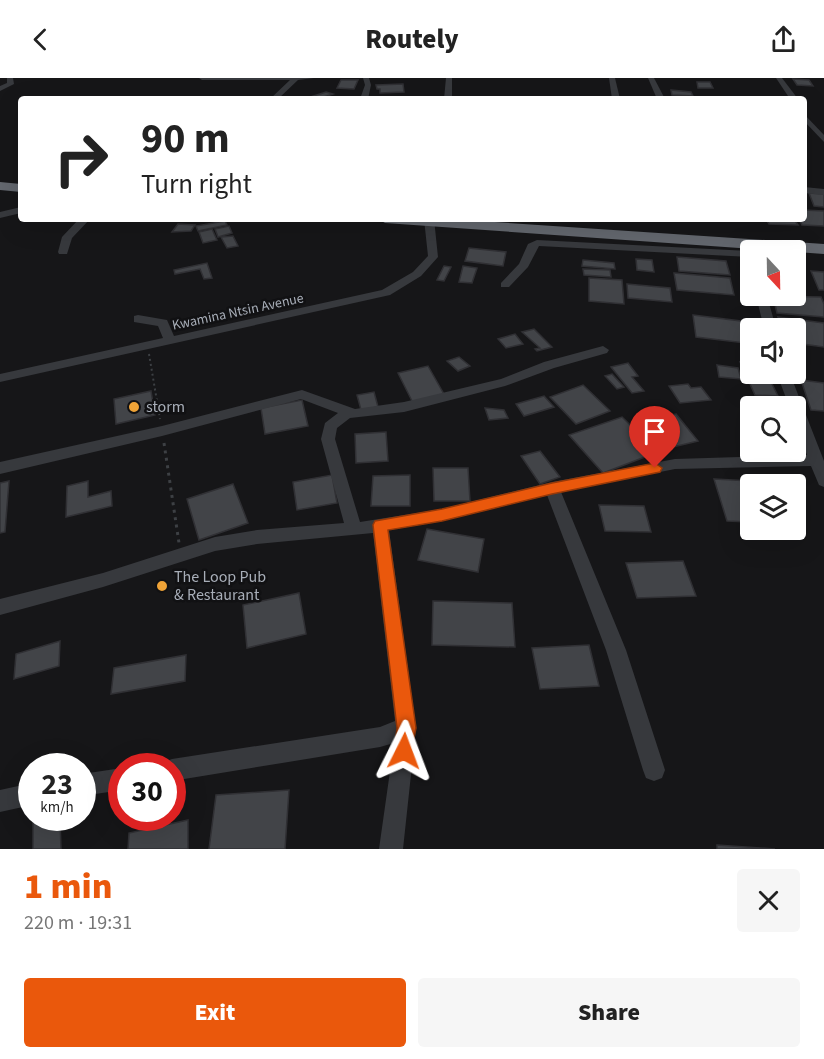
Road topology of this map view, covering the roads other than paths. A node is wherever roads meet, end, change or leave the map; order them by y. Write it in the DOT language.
graph roads {
  1 [pos="10,78"];
  2 [pos="202,78"];
  3 [pos="295,78"];
  4 [pos="311,78"];
  5 [pos="366,78"];
  6 [pos="449,78"];
  7 [pos="612,78"];
  8 [pos="651,78"];
  9 [pos="779,78"];
  10 [pos="0,89"];
  11 [pos="277,96"];
  12 [pos="365,96"];
  13 [pos="448,96"];
  14 [pos="615,96"];
  15 [pos="660,96"];
  16 [pos="793,96"];
  17 [pos="807,119"];
  18 [pos="807,120"];
  19 [pos="824,122"];
  20 [pos="824,140"];
  21 [pos="0,181"];
  22 [pos="18,182"];
  23 [pos="0,186"];
  24 [pos="18,188"];
  25 [pos="807,190"];
  26 [pos="824,192"];
  27 [pos="18,211"];
  28 [pos="0,215"];
  29 [pos="82,222"];
  30 [pos="430,222"];
  31 [pos="440,222"];
  32 [pos="578,222"];
  33 [pos="824,240"];
  34 [pos="824,249"];
  35 [pos="806,250"];
  36 [pos="740,251"];
  37 [pos="63,252"];
  38 [pos="740,252"];
  39 [pos="505,285"];
  40 [pos="138,319"];
  41 [pos="171,342"];
  42 [pos="603,350"];
  43 [pos="0,378"];
  44 [pos="788,384"];
  45 [pos="347,413"];
  46 [pos="815,460"];
  47 [pos="0,468"];
  48 [pos="824,481"];
  49 [pos="552,488"];
  50 [pos="380,525"];
  51 [pos="354,529"];
  52 [pos="0,608"];
  53 [pos="406,728"];
  54 [pos="186,768"];
  55 [pos="654,770"];
  56 [pos="18,797"];
  57 [pos="0,801"];
  58 [pos="391,849"];
  1 -- 10 [label="street"];
  2 -- 3 [label="street"];
  3 -- 4 [label="street"];
  3 -- 11 [label="street"];
  5 -- 12 [label="street"];
  6 -- 13 [label="street"];
  7 -- 14 [label="street"];
  8 -- 15 [label="street"];
  9 -- 16 [label="street"];
  17 -- 19 [label="street"];
  18 -- 20 [label="street"];
  21 -- 22 [label="highway"];
  23 -- 24 [label="highway"];
  25 -- 26 [label="street"];
  27 -- 28 [label="street"];
  29 -- 37 [label="street"];
  30 -- 41 [label="street, Kwamina Ntsin Avenue"];
  31 -- 36 [label="highway"];
  32 -- 33 [label="highway"];
  34 -- 35 [label="highway"];
  38 -- 39 [label="street"];
  40 -- 41 [label="street"];
  41 -- 43 [label="street, Kwamina Ntsin Avenue"];
  42 -- 45 [label="street"];
  44 -- 46 [label="street"];
  45 -- 47 [label="street"];
  45 -- 51 [label="street"];
  46 -- 48 [label="street"];
  46 -- 49 [label="street"];
  49 -- 50 [label="street"];
  49 -- 55 [label="street"];
  50 -- 51 [label="street"];
  50 -- 53 [label="street"];
  51 -- 52 [label="street"];
  53 -- 54 [label="street"];
  53 -- 58 [label="street"];
  56 -- 57 [label="street"];
}
